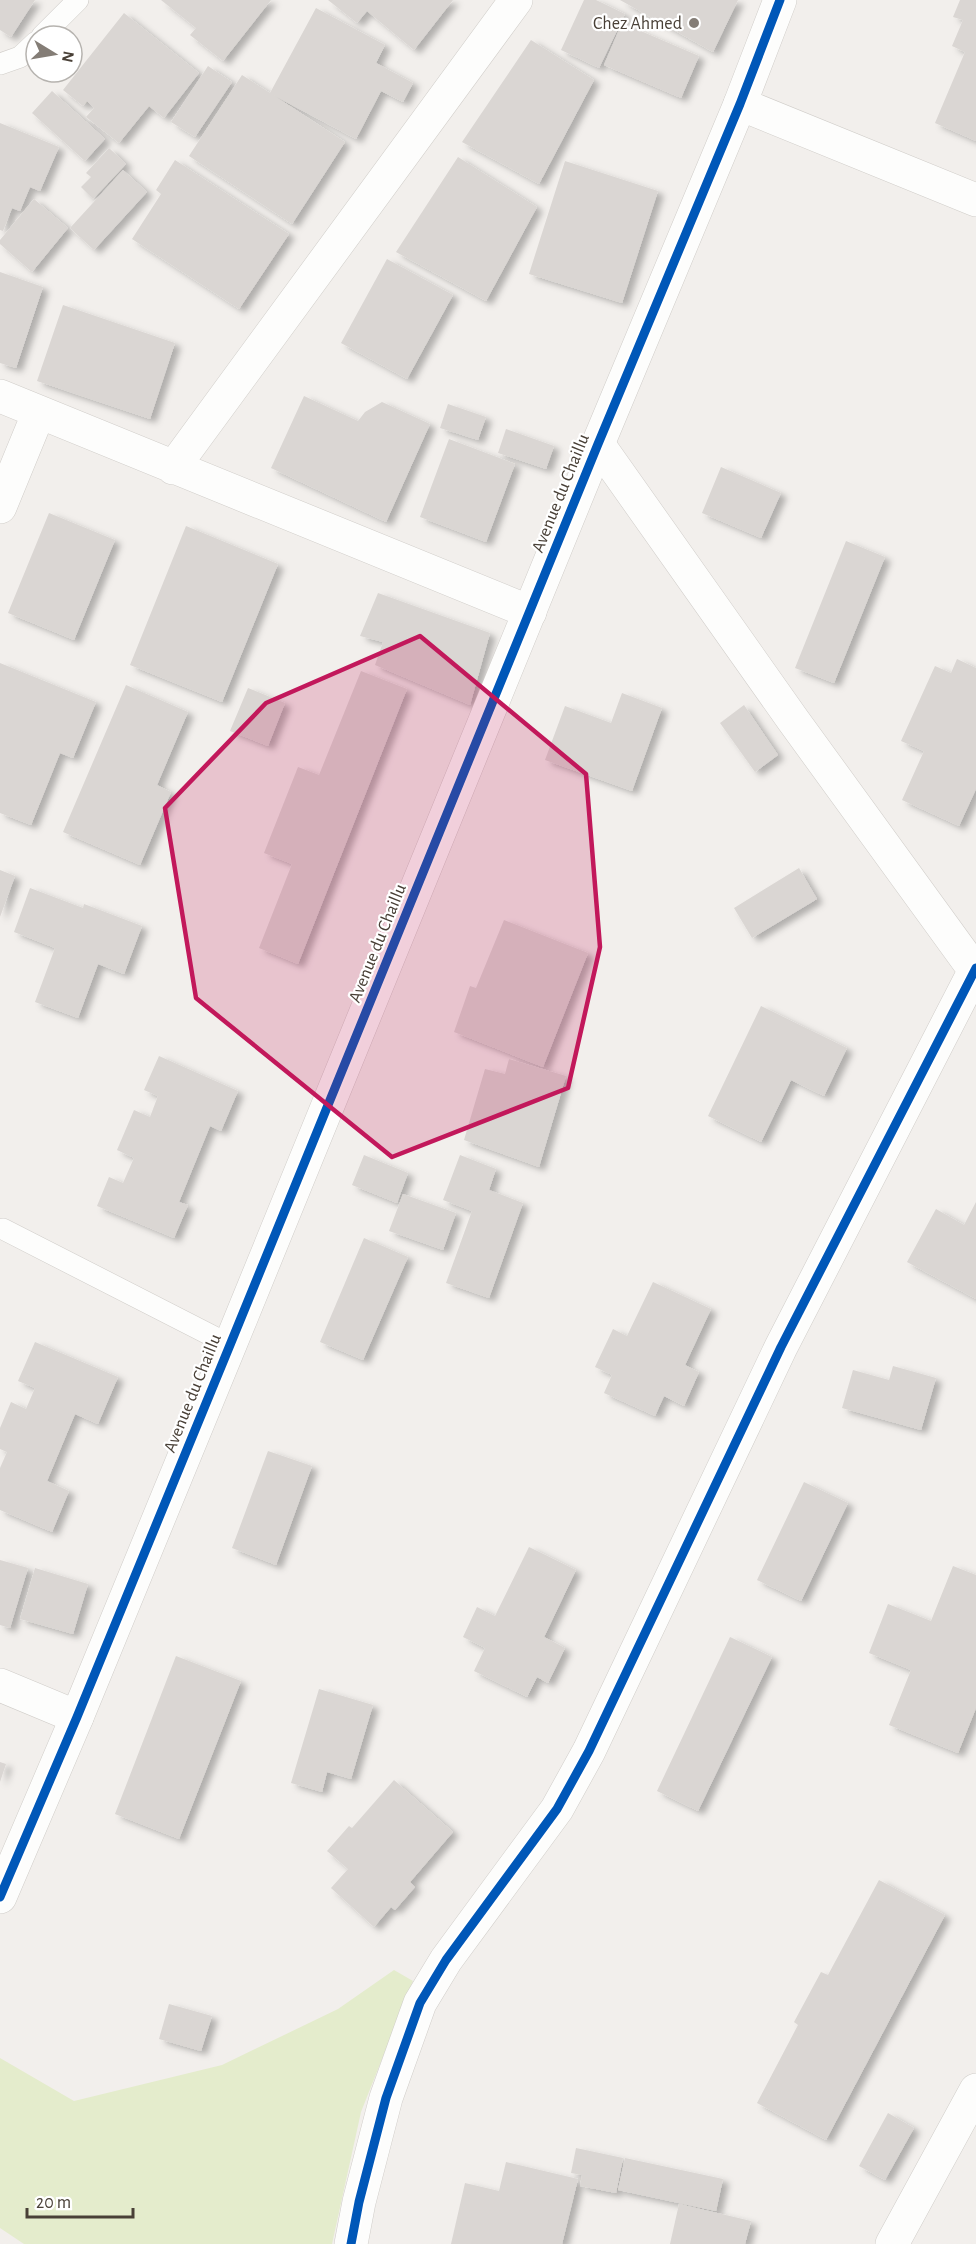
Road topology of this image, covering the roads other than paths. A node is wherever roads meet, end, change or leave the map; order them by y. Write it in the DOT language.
graph roads {
  1 [pos="78,0"];
  2 [pos="516,0"];
  3 [pos="780,0"];
  4 [pos="54,24"];
  5 [pos="24,53"];
  6 [pos="0,64"];
  7 [pos="740,104"];
  8 [pos="976,200"];
  9 [pos="0,396"];
  10 [pos="39,412"];
  11 [pos="598,444"];
  12 [pos="173,468"];
  13 [pos="0,507"];
  14 [pos="530,612"];
  15 [pos="976,970"];
  16 [pos="3,1228"];
  17 [pos="230,1345"];
  18 [pos="0,1685"];
  19 [pos="77,1717"];
  20 [pos="0,1897"];
  21 [pos="976,2090"];
  22 [pos="351,2244"];
  23 [pos="892,2244"];
  1 -- 4 [label="lane"];
  2 -- 12 [label="street"];
  3 -- 7 [label="street, Avenue du Chaillu"];
  5 -- 6 [label="lane"];
  7 -- 8 [label="street"];
  7 -- 11 [label="street, Avenue du Chaillu"];
  9 -- 10 [label="street"];
  10 -- 12 [label="street"];
  10 -- 13 [label="street"];
  11 -- 14 [label="street, Avenue du Chaillu"];
  11 -- 15 [label="street"];
  12 -- 14 [label="street"];
  14 -- 17 [label="street, Avenue du Chaillu"];
  15 -- 22 [label="street"];
  16 -- 17 [label="lane"];
  17 -- 19 [label="street, Avenue du Chaillu"];
  18 -- 19 [label="street"];
  19 -- 20 [label="street, Avenue du Chaillu"];
  21 -- 23 [label="street"];
}
